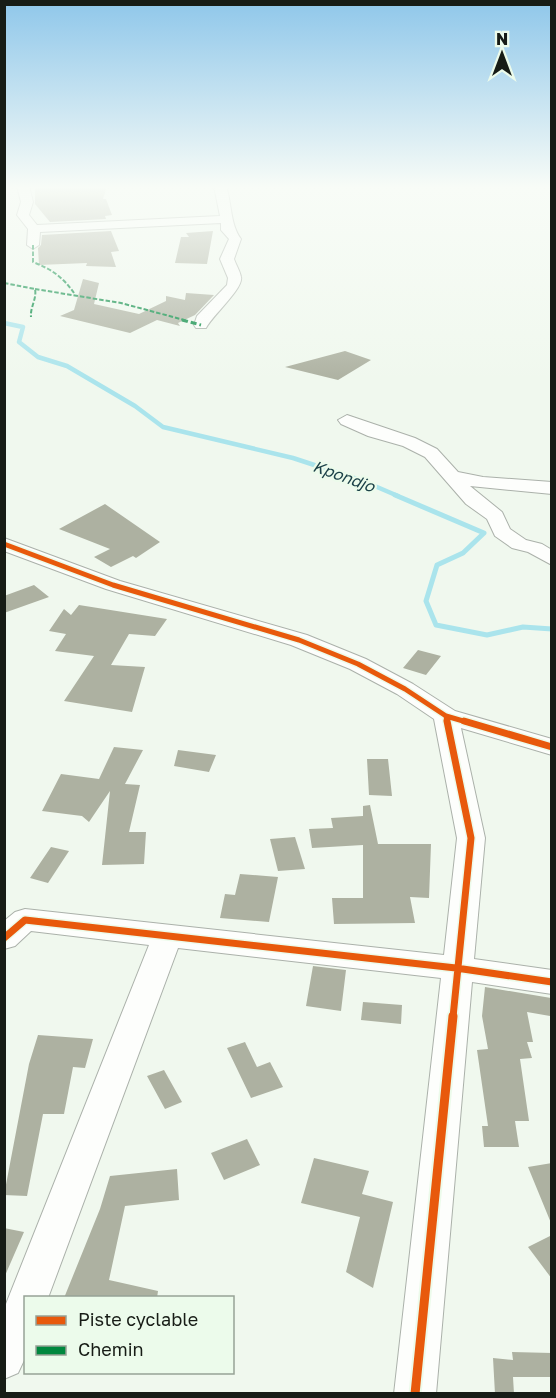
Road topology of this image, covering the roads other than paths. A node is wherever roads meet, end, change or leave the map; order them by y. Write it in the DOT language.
graph roads {
  1 [pos="229,251"];
  2 [pos="201,325"];
  3 [pos="347,420"];
  4 [pos="453,476"];
  5 [pos="552,488"];
  6 [pos="4,544"];
  7 [pos="552,559"];
  8 [pos="446,716"];
  9 [pos="552,747"];
  10 [pos="167,936"];
  11 [pos="4,938"];
  12 [pos="456,968"];
  13 [pos="552,982"];
  14 [pos="29,1296"];
  15 [pos="24,1309"];
  16 [pos="4,1359"];
  17 [pos="415,1394"];
  1 -- 2 [label="street"];
  3 -- 4 [label="street"];
  4 -- 5 [label="street"];
  4 -- 7 [label="street"];
  6 -- 8 [label="street"];
  8 -- 9 [label="street"];
  8 -- 12 [label="street"];
  10 -- 11 [label="street"];
  10 -- 12 [label="street"];
  10 -- 14 [label="street"];
  12 -- 13 [label="street"];
  12 -- 17 [label="street"];
  15 -- 16 [label="street"];
}
